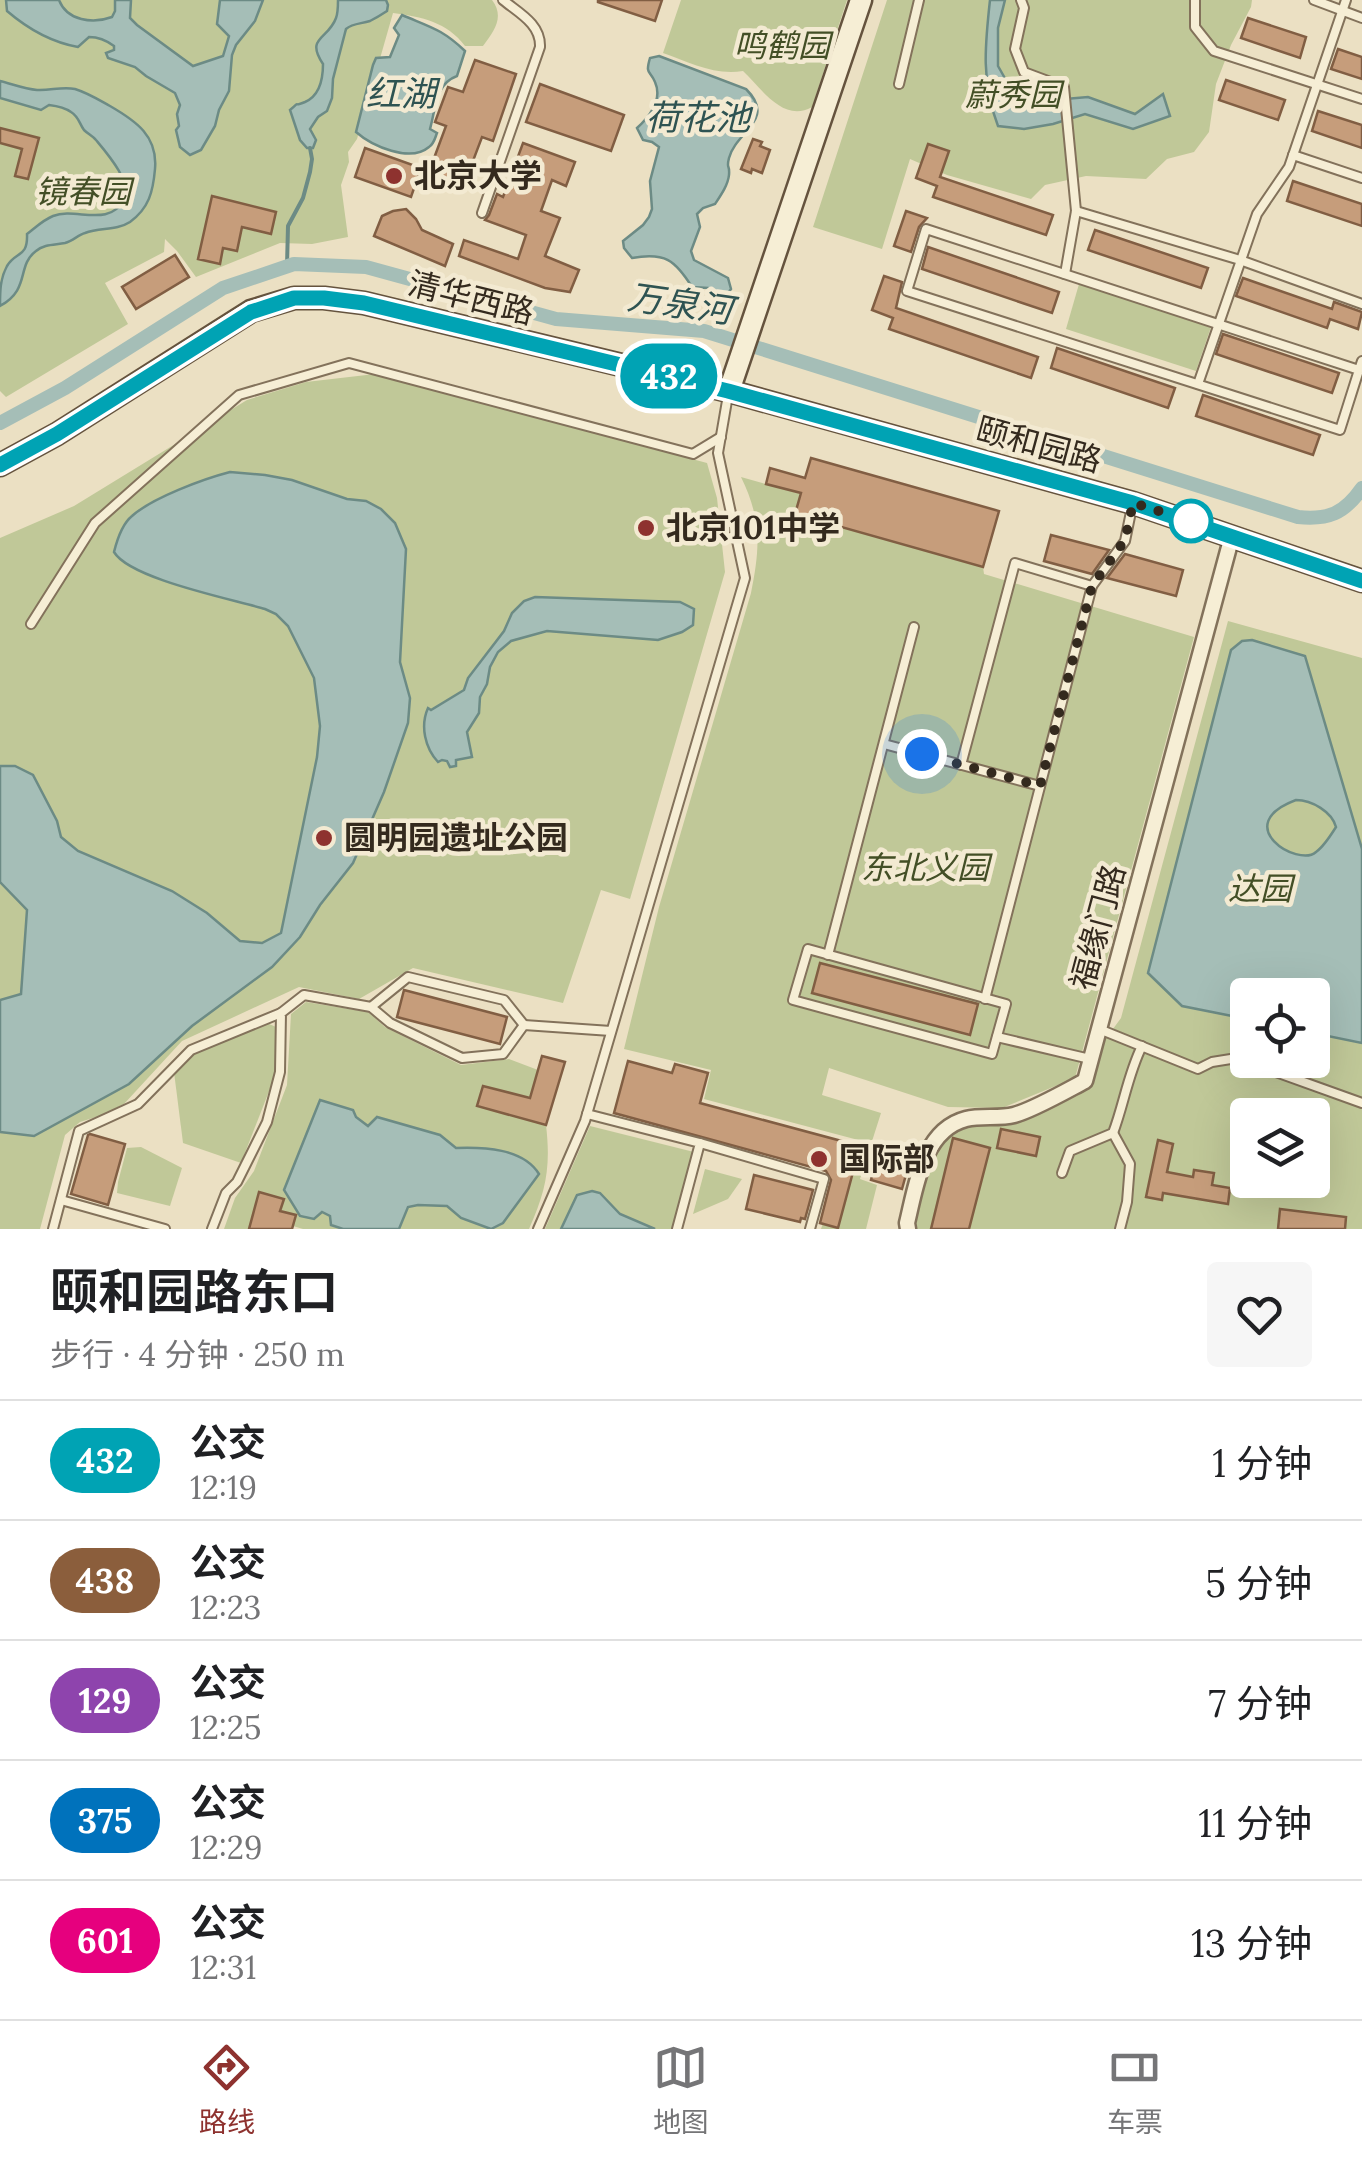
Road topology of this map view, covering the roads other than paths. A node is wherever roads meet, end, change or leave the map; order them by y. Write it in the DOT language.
graph roads {
  1 [pos="503,0"];
  2 [pos="861,0"];
  3 [pos="919,0"];
  4 [pos="1021,0"];
  5 [pos="1194,0"];
  6 [pos="1314,0"];
  7 [pos="1346,0"];
  8 [pos="1343,11"];
  9 [pos="1362,18"];
  10 [pos="900,84"];
  11 [pos="1318,84"];
  12 [pos="1362,99"];
  13 [pos="1293,156"];
  14 [pos="1362,178"];
  15 [pos="1076,211"];
  16 [pos="482,213"];
  17 [pos="1240,260"];
  18 [pos="1064,274"];
  19 [pos="1362,304"];
  20 [pos="1219,324"];
  21 [pos="1361,366"];
  22 [pos="1198,384"];
  23 [pos="728,391"];
  24 [pos="721,437"];
  25 [pos="0,465"];
  26 [pos="1133,503"];
  27 [pos="1232,536"];
  28 [pos="1360,576"];
  29 [pos="1092,586"];
  30 [pos="31,624"];
  31 [pos="914,627"];
  32 [pos="884,744"];
  33 [pos="961,765"];
  34 [pos="1040,786"];
  35 [pos="828,955"];
  36 [pos="985,998"];
  37 [pos="371,1007"];
  38 [pos="281,1013"];
  39 [pos="524,1024"];
  40 [pos="1099,1029"];
  41 [pos="612,1031"];
  42 [pos="997,1037"];
  43 [pos="1142,1046"];
  44 [pos="1091,1059"];
  45 [pos="1362,1103"];
  46 [pos="587,1114"];
  47 [pos="1113,1133"];
  48 [pos="700,1144"];
  49 [pos="1062,1172"];
  50 [pos="60,1200"];
  51 [pos="52,1229"];
  52 [pos="164,1229"];
  53 [pos="212,1229"];
  54 [pos="538,1229"];
  55 [pos="677,1229"];
  56 [pos="810,1229"];
  57 [pos="908,1229"];
  58 [pos="1120,1229"];
  1 -- 16 [label="lane"];
  2 -- 23 [label="main road"];
  3 -- 10 [label="lane"];
  4 -- 15 [label="lane"];
  5 -- 11 [label="lane"];
  6 -- 8 [label="lane"];
  7 -- 8 [label="lane"];
  8 -- 9 [label="lane"];
  8 -- 11 [label="lane"];
  11 -- 12 [label="lane"];
  11 -- 13 [label="lane"];
  13 -- 14 [label="lane"];
  13 -- 17 [label="lane"];
  15 -- 17 [label="lane"];
  15 -- 18 [label="lane"];
  17 -- 19 [label="lane"];
  17 -- 20 [label="lane"];
  18 -- 20 [label="lane"];
  18 -- 22 [label="lane"];
  20 -- 21 [label="lane"];
  20 -- 22 [label="lane"];
  21 -- 22 [label="lane"];
  23 -- 24 [label="lane"];
  23 -- 25 [label="main road, 清华西路"];
  23 -- 26 [label="main road, 颐和园路"];
  24 -- 30 [label="lane"];
  24 -- 41 [label="lane"];
  26 -- 27 [label="main road, 颐和园路"];
  26 -- 29 [label="lane"];
  27 -- 28 [label="main road, 颐和园路"];
  27 -- 40 [label="street, 福缘门路"];
  29 -- 33 [label="lane"];
  29 -- 34 [label="lane"];
  31 -- 32 [label="lane"];
  32 -- 33 [label="lane"];
  32 -- 35 [label="lane"];
  33 -- 34 [label="lane"];
  34 -- 36 [label="lane"];
  35 -- 36 [label="lane"];
  35 -- 42 [label="lane"];
  36 -- 42 [label="lane"];
  37 -- 38 [label="lane"];
  37 -- 39 [label="lane"];
  37 -- 39 [label="lane"];
  38 -- 50 [label="lane"];
  38 -- 53 [label="lane"];
  39 -- 41 [label="lane"];
  40 -- 43 [label="lane"];
  40 -- 44 [label="street, 福缘门路"];
  41 -- 46 [label="lane"];
  42 -- 44 [label="lane"];
  43 -- 45 [label="lane"];
  43 -- 47 [label="lane"];
  44 -- 57 [label="street, 福缘门路"];
  46 -- 48 [label="lane"];
  46 -- 54 [label="lane"];
  47 -- 49 [label="lane"];
  47 -- 58 [label="lane"];
  48 -- 55 [label="lane"];
  48 -- 56 [label="lane"];
  50 -- 51 [label="lane"];
  50 -- 52 [label="lane"];
}
